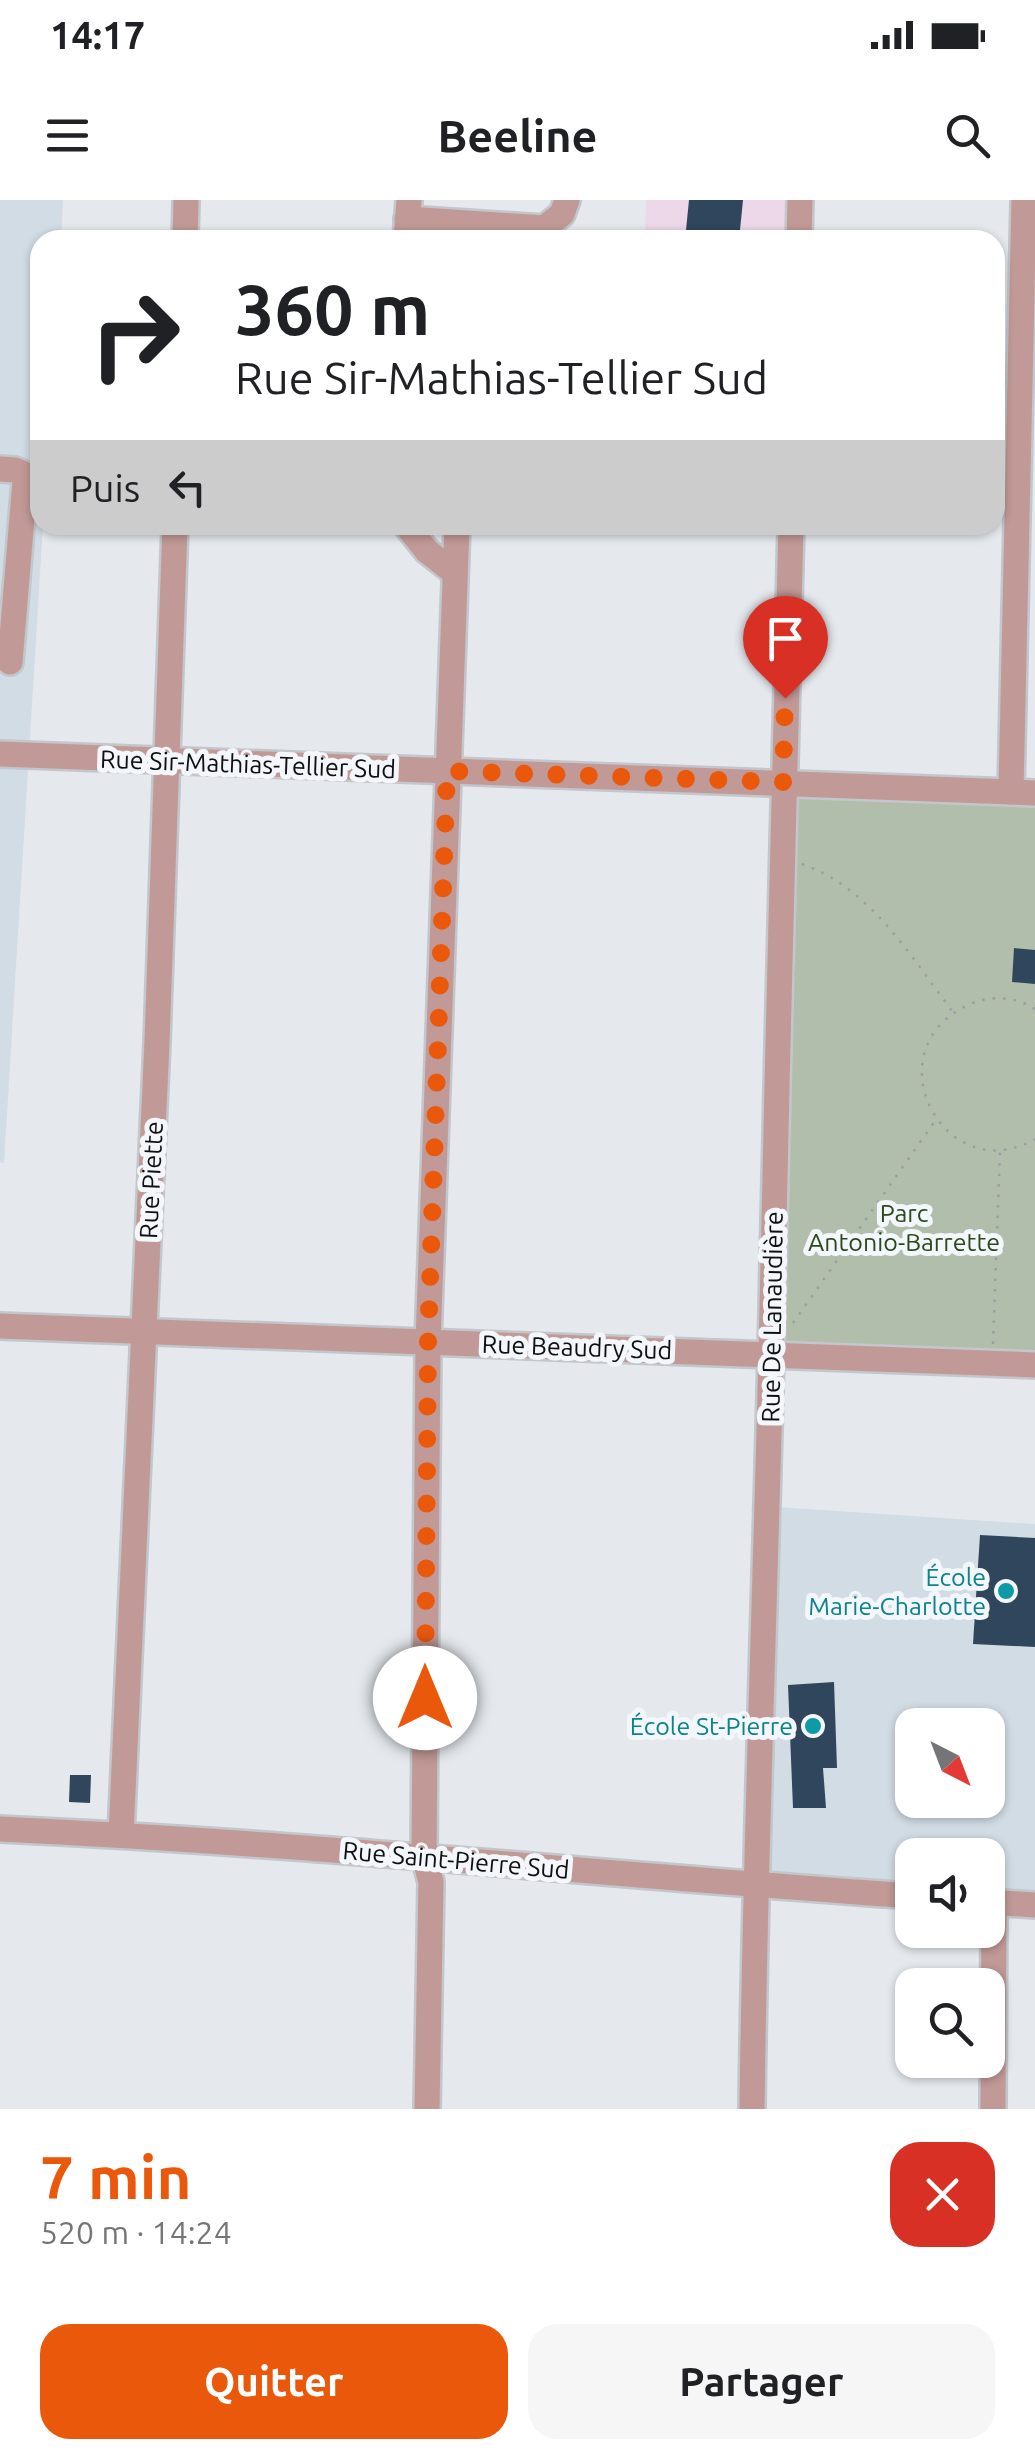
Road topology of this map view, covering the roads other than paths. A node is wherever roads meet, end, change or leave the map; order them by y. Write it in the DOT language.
graph roads {
  1 [pos="186,200"];
  2 [pos="567,200"];
  3 [pos="800,200"];
  4 [pos="1024,200"];
  5 [pos="408,220"];
  6 [pos="185,230"];
  7 [pos="799,230"];
  8 [pos="0,469"];
  9 [pos="175,535"];
  10 [pos="414,535"];
  11 [pos="457,535"];
  12 [pos="790,535"];
  13 [pos="456,573"];
  14 [pos="7,607"];
  15 [pos="10,662"];
  16 [pos="0,754"];
  17 [pos="166,761"];
  18 [pos="447,771"];
  19 [pos="783,782"];
  20 [pos="1023,792"];
  21 [pos="0,1326"];
  22 [pos="144,1331"];
  23 [pos="428,1342"];
  24 [pos="772,1354"];
  25 [pos="1035,1365"];
  26 [pos="0,1829"];
  27 [pos="121,1834"];
  28 [pos="424,1856"];
  29 [pos="755,1886"];
  30 [pos="895,1895"];
  31 [pos="1005,1903"];
  32 [pos="1035,1905"];
  33 [pos="991,1948"];
  34 [pos="427,2109"];
  35 [pos="752,2109"];
  36 [pos="992,2109"];
  1 -- 6 [label="street"];
  2 -- 5 [label="street"];
  3 -- 7 [label="street"];
  4 -- 20 [label="street"];
  8 -- 14 [label="street"];
  9 -- 17 [label="street, Rue Piette"];
  10 -- 13 [label="street"];
  11 -- 13 [label="street"];
  12 -- 19 [label="street, Rue De Lanaudière"];
  13 -- 18 [label="street"];
  14 -- 15 [label="street"];
  16 -- 17 [label="street, Rue Sir-Mathias-Tellier Sud"];
  17 -- 18 [label="street, Rue Sir-Mathias-Tellier Sud"];
  17 -- 22 [label="street, Rue Piette"];
  18 -- 19 [label="street, Rue Sir-Mathias-Tellier Sud"];
  18 -- 23 [label="street"];
  19 -- 20 [label="street, Rue Sir-Mathias-Tellier Sud"];
  19 -- 24 [label="street, Rue De Lanaudière"];
  21 -- 22 [label="street, Rue Beaudry Sud"];
  22 -- 23 [label="street, Rue Beaudry Sud"];
  22 -- 27 [label="street, Rue Piette"];
  23 -- 24 [label="street, Rue Beaudry Sud"];
  23 -- 28 [label="street"];
  24 -- 25 [label="street, Rue Beaudry Sud"];
  24 -- 29 [label="street, Rue De Lanaudière"];
  26 -- 27 [label="street, Rue Saint-Pierre Sud"];
  27 -- 28 [label="street, Rue Saint-Pierre Sud"];
  28 -- 29 [label="street, Rue Saint-Pierre Sud"];
  28 -- 34 [label="street"];
  29 -- 30 [label="street, Rue Saint-Pierre Sud"];
  29 -- 35 [label="street, Rue De Lanaudière"];
  31 -- 32 [label="street"];
  33 -- 36 [label="street"];
}
